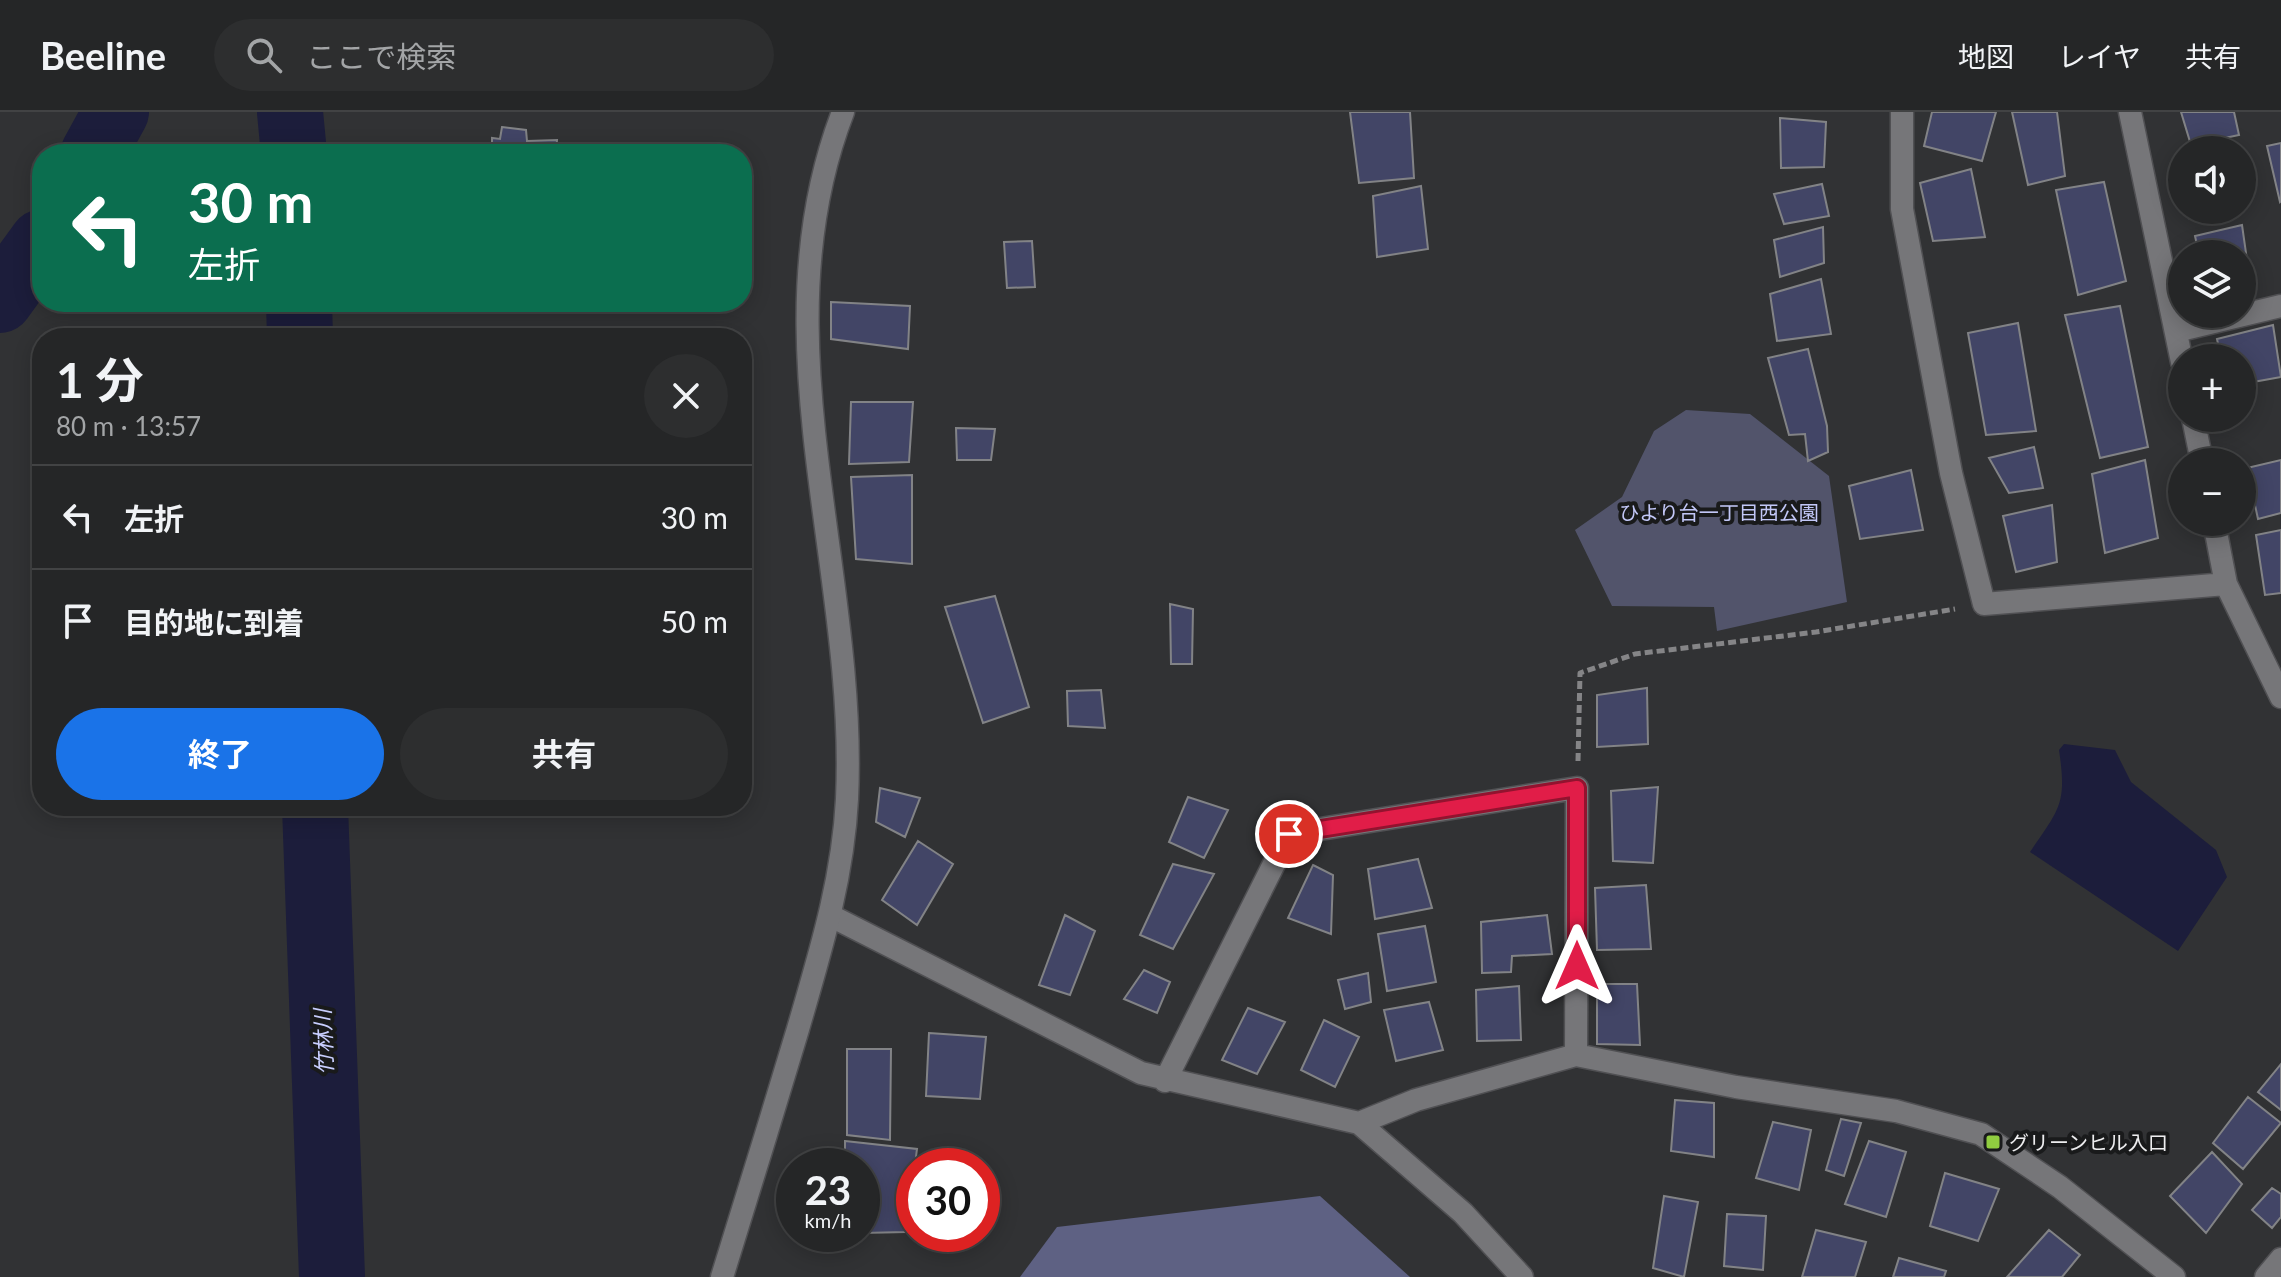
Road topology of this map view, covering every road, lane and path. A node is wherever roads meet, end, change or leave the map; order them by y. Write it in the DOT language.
graph roads {
  1 [pos="843,112"];
  2 [pos="1902,112"];
  3 [pos="2130,112"];
  4 [pos="2281,306"];
  5 [pos="2176,331"];
  6 [pos="2179,344"];
  7 [pos="2217,536"];
  8 [pos="2226,584"];
  9 [pos="1984,604"];
  10 [pos="2281,697"];
  11 [pos="1577,788"];
  12 [pos="831,916"];
  13 [pos="1576,1055"];
  14 [pos="1165,1081"];
  15 [pos="1359,1123"];
  16 [pos="2281,1259"];
  17 [pos="722,1277"];
  18 [pos="1522,1277"];
  19 [pos="2174,1277"];
  20 [pos="2266,1277"];
  1 -- 12 [label="street"];
  2 -- 9 [label="street"];
  3 -- 5 [label="street"];
  4 -- 5 [label="street"];
  5 -- 6 [label="street"];
  7 -- 8 [label="street"];
  8 -- 9 [label="street"];
  8 -- 10 [label="street"];
  9 -- 11 [label="path"];
  11 -- 13 [label="street"];
  11 -- 14 [label="street"];
  12 -- 14 [label="street"];
  12 -- 17 [label="street"];
  13 -- 15 [label="street"];
  13 -- 19 [label="street"];
  14 -- 15 [label="street"];
  15 -- 18 [label="street"];
  16 -- 20 [label="street"];
}
